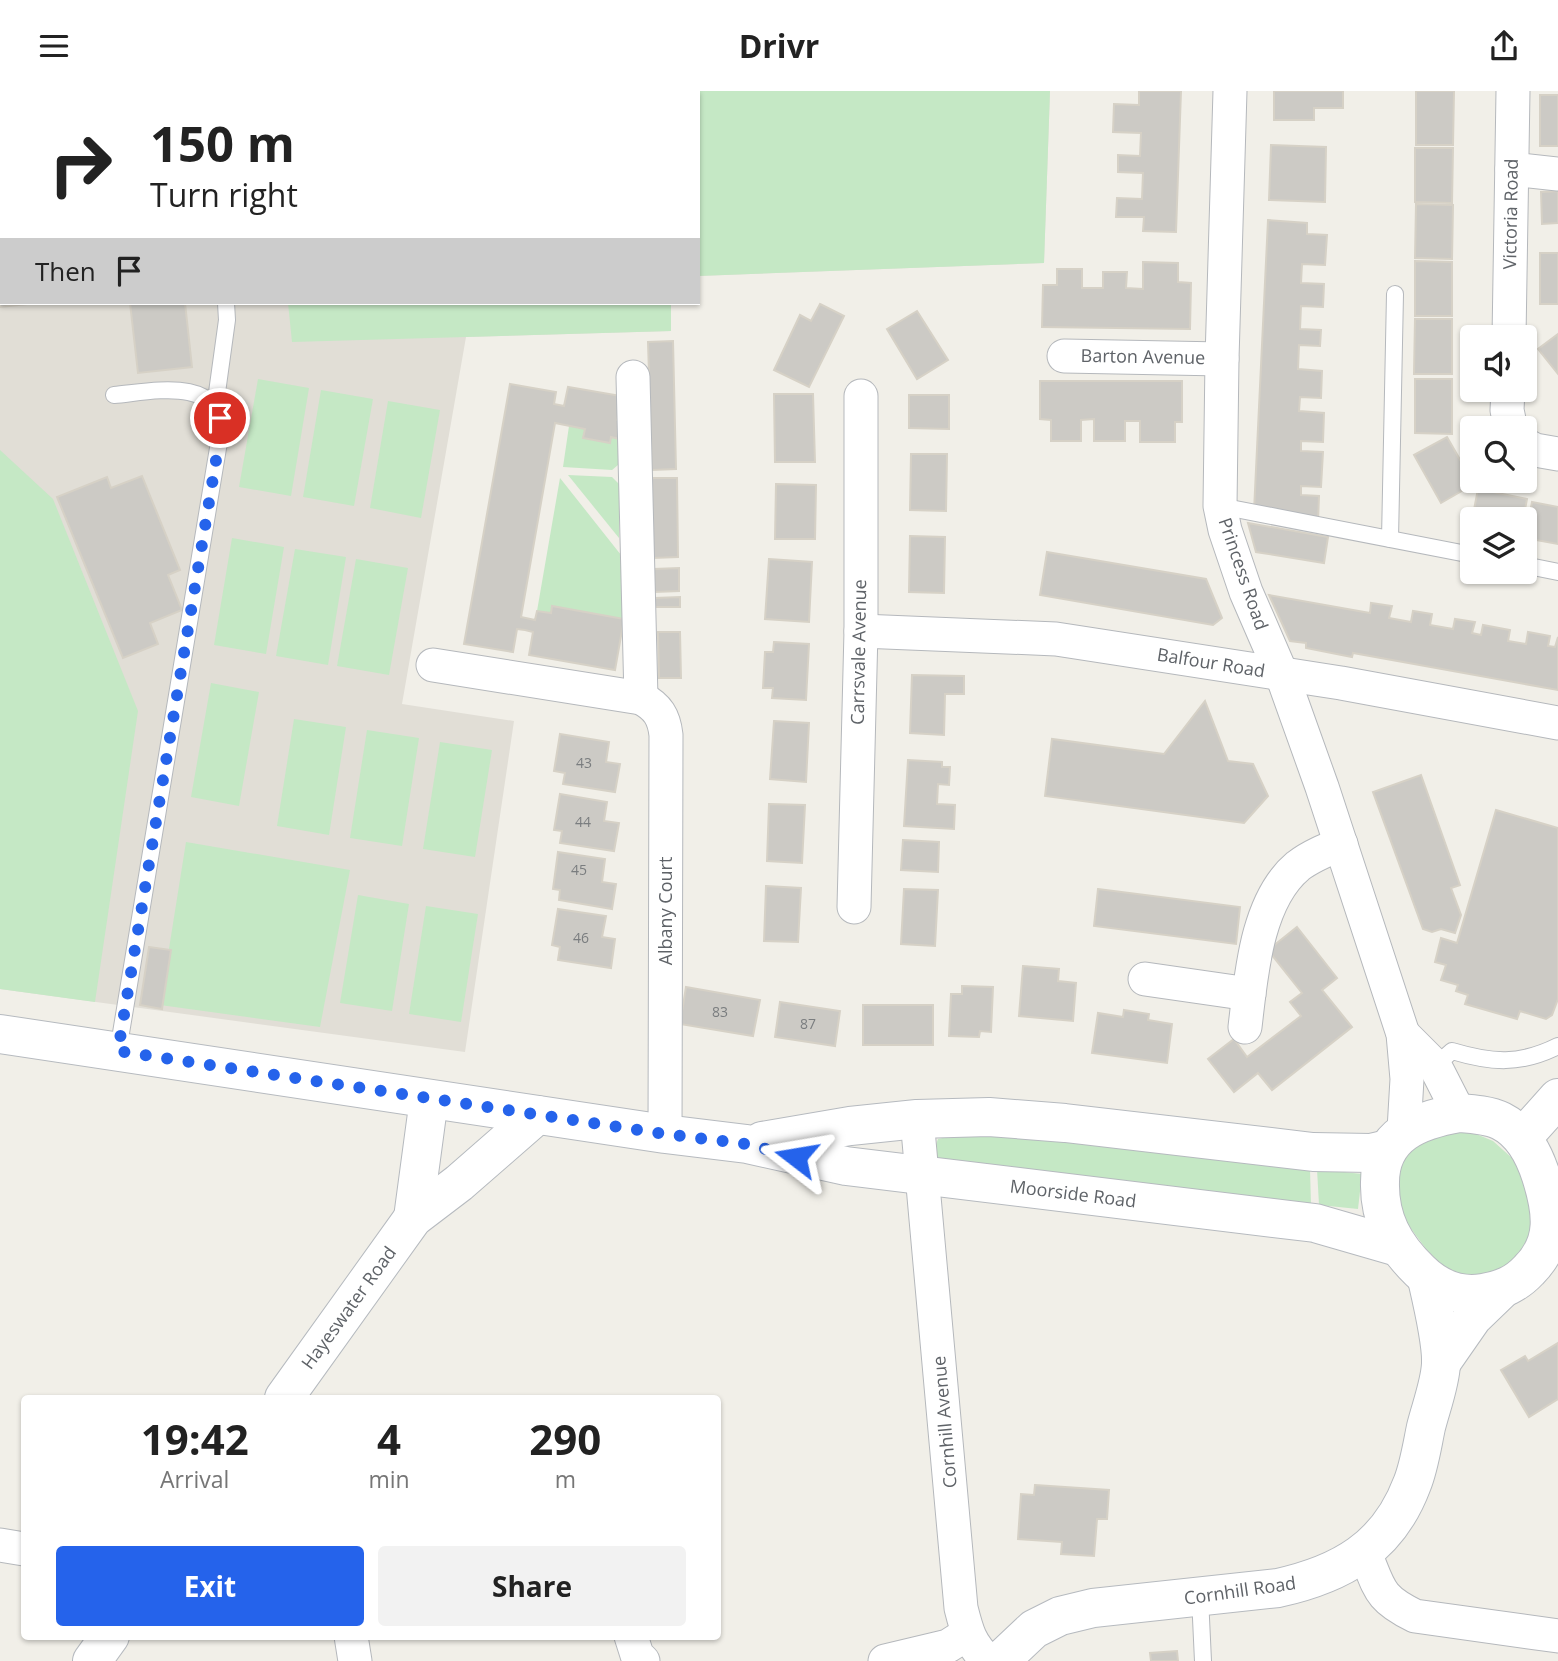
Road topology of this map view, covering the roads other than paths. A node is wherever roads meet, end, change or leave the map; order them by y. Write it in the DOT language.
graph roads {
  1 [pos="1230,91"];
  2 [pos="1513,91"];
  3 [pos="1513,169"];
  4 [pos="1558,174"];
  5 [pos="1395,294"];
  6 [pos="226,305"];
  7 [pos="1509,325"];
  8 [pos="1064,356"];
  9 [pos="1222,359"];
  10 [pos="633,377"];
  11 [pos="114,395"];
  12 [pos="861,396"];
  13 [pos="215,407"];
  14 [pos="1537,450"];
  15 [pos="1558,454"];
  16 [pos="1220,506"];
  17 [pos="1390,539"];
  18 [pos="1460,553"];
  19 [pos="1537,568"];
  20 [pos="1558,572"];
  21 [pos="861,631"];
  22 [pos="433,665"];
  23 [pos="1282,674"];
  24 [pos="641,698"];
  25 [pos="1558,723"];
  26 [pos="1341,843"];
  27 [pos="854,908"];
  28 [pos="1145,979"];
  29 [pos="1249,994"];
  30 [pos="1245,1027"];
  31 [pos="0,1034"];
  32 [pos="1403,1034"];
  33 [pos="1558,1046"];
  34 [pos="118,1051"];
  35 [pos="1435,1066"];
  36 [pos="1558,1098"];
  37 [pos="429,1099"];
  38 [pos="1460,1113"];
  39 [pos="537,1115"];
  40 [pos="917,1119"];
  41 [pos="665,1134"];
  42 [pos="1522,1138"];
  43 [pos="1396,1140"];
  44 [pos="747,1144"];
  45 [pos="923,1176"];
  46 [pos="1554,1218"];
  47 [pos="413,1219"];
  48 [pos="1398,1247"];
  49 [pos="1427,1279"];
  50 [pos="1558,1279"];
  51 [pos="1510,1285"];
  52 [pos="1441,1363"];
  53 [pos="286,1395"];
  54 [pos="0,1545"];
  55 [pos="21,1548"];
  56 [pos="1365,1553"];
  57 [pos="1200,1597"];
  58 [pos="964,1621"];
  59 [pos="1558,1636"];
  60 [pos="107,1640"];
  61 [pos="352,1640"];
  62 [pos="92,1661"];
  63 [pos="355,1661"];
  64 [pos="885,1661"];
  65 [pos="988,1661"];
  66 [pos="1000,1661"];
  67 [pos="1203,1661"];
  1 -- 9 [label="street, Princess Road"];
  2 -- 3 [label="street, Victoria Road"];
  3 -- 4 [label="street"];
  3 -- 7 [label="street, Victoria Road"];
  5 -- 17 [label="lane"];
  6 -- 13 [label="lane"];
  8 -- 9 [label="street, Barton Avenue"];
  9 -- 16 [label="street, Princess Road"];
  10 -- 24 [label="street"];
  11 -- 13 [label="lane"];
  12 -- 21 [label="street, Carrsvale Avenue"];
  13 -- 34 [label="lane"];
  14 -- 15 [label="street"];
  16 -- 17 [label="lane"];
  16 -- 23 [label="street, Princess Road"];
  17 -- 18 [label="lane"];
  19 -- 20 [label="lane"];
  21 -- 23 [label="street, Balfour Road"];
  21 -- 27 [label="street, Carrsvale Avenue"];
  22 -- 24 [label="street"];
  23 -- 25 [label="street, Balfour Road"];
  23 -- 26 [label="street, Princess Road"];
  24 -- 41 [label="street, Albany Court"];
  26 -- 29 [label="street"];
  26 -- 32 [label="street, Princess Road"];
  28 -- 29 [label="street"];
  29 -- 30 [label="street"];
  31 -- 34 [label="main road, Moorside Road"];
  32 -- 35 [label="street, Princess Road"];
  32 -- 43 [label="street, Princess Road"];
  33 -- 35 [label="lane"];
  34 -- 37 [label="main road, Moorside Road"];
  35 -- 38 [label="street, Princess Road"];
  36 -- 42 [label="main road"];
  37 -- 39 [label="main road, Moorside Road"];
  37 -- 47 [label="main road, Hayeswater Road"];
  38 -- 42 [label="main road"];
  38 -- 43 [label="main road"];
  39 -- 41 [label="main road, Moorside Road"];
  39 -- 47 [label="main road, Hayeswater Road"];
  40 -- 43 [label="main road, Moorside Road"];
  40 -- 44 [label="main road, Moorside Road"];
  40 -- 45 [label="street, Cornhill Avenue"];
  41 -- 44 [label="main road, Moorside Road"];
  42 -- 46 [label="main road"];
  43 -- 48 [label="main road"];
  44 -- 45 [label="main road, Moorside Road"];
  45 -- 48 [label="main road, Moorside Road"];
  45 -- 58 [label="street, Cornhill Avenue"];
  46 -- 51 [label="main road"];
  47 -- 53 [label="main road, Hayeswater Road"];
  48 -- 49 [label="main road"];
  49 -- 51 [label="main road"];
  49 -- 52 [label="main road, Cornhill Road"];
  50 -- 51 [label="main road"];
  51 -- 52 [label="main road, Cornhill Road"];
  52 -- 56 [label="main road, Cornhill Road"];
  54 -- 55 [label="street"];
  56 -- 57 [label="main road, Cornhill Road"];
  56 -- 59 [label="street"];
  57 -- 66 [label="main road, Cornhill Road"];
  57 -- 67 [label="lane"];
  58 -- 64 [label="street"];
  58 -- 65 [label="street"];
  60 -- 62 [label="main road"];
  61 -- 63 [label="street"];
}
